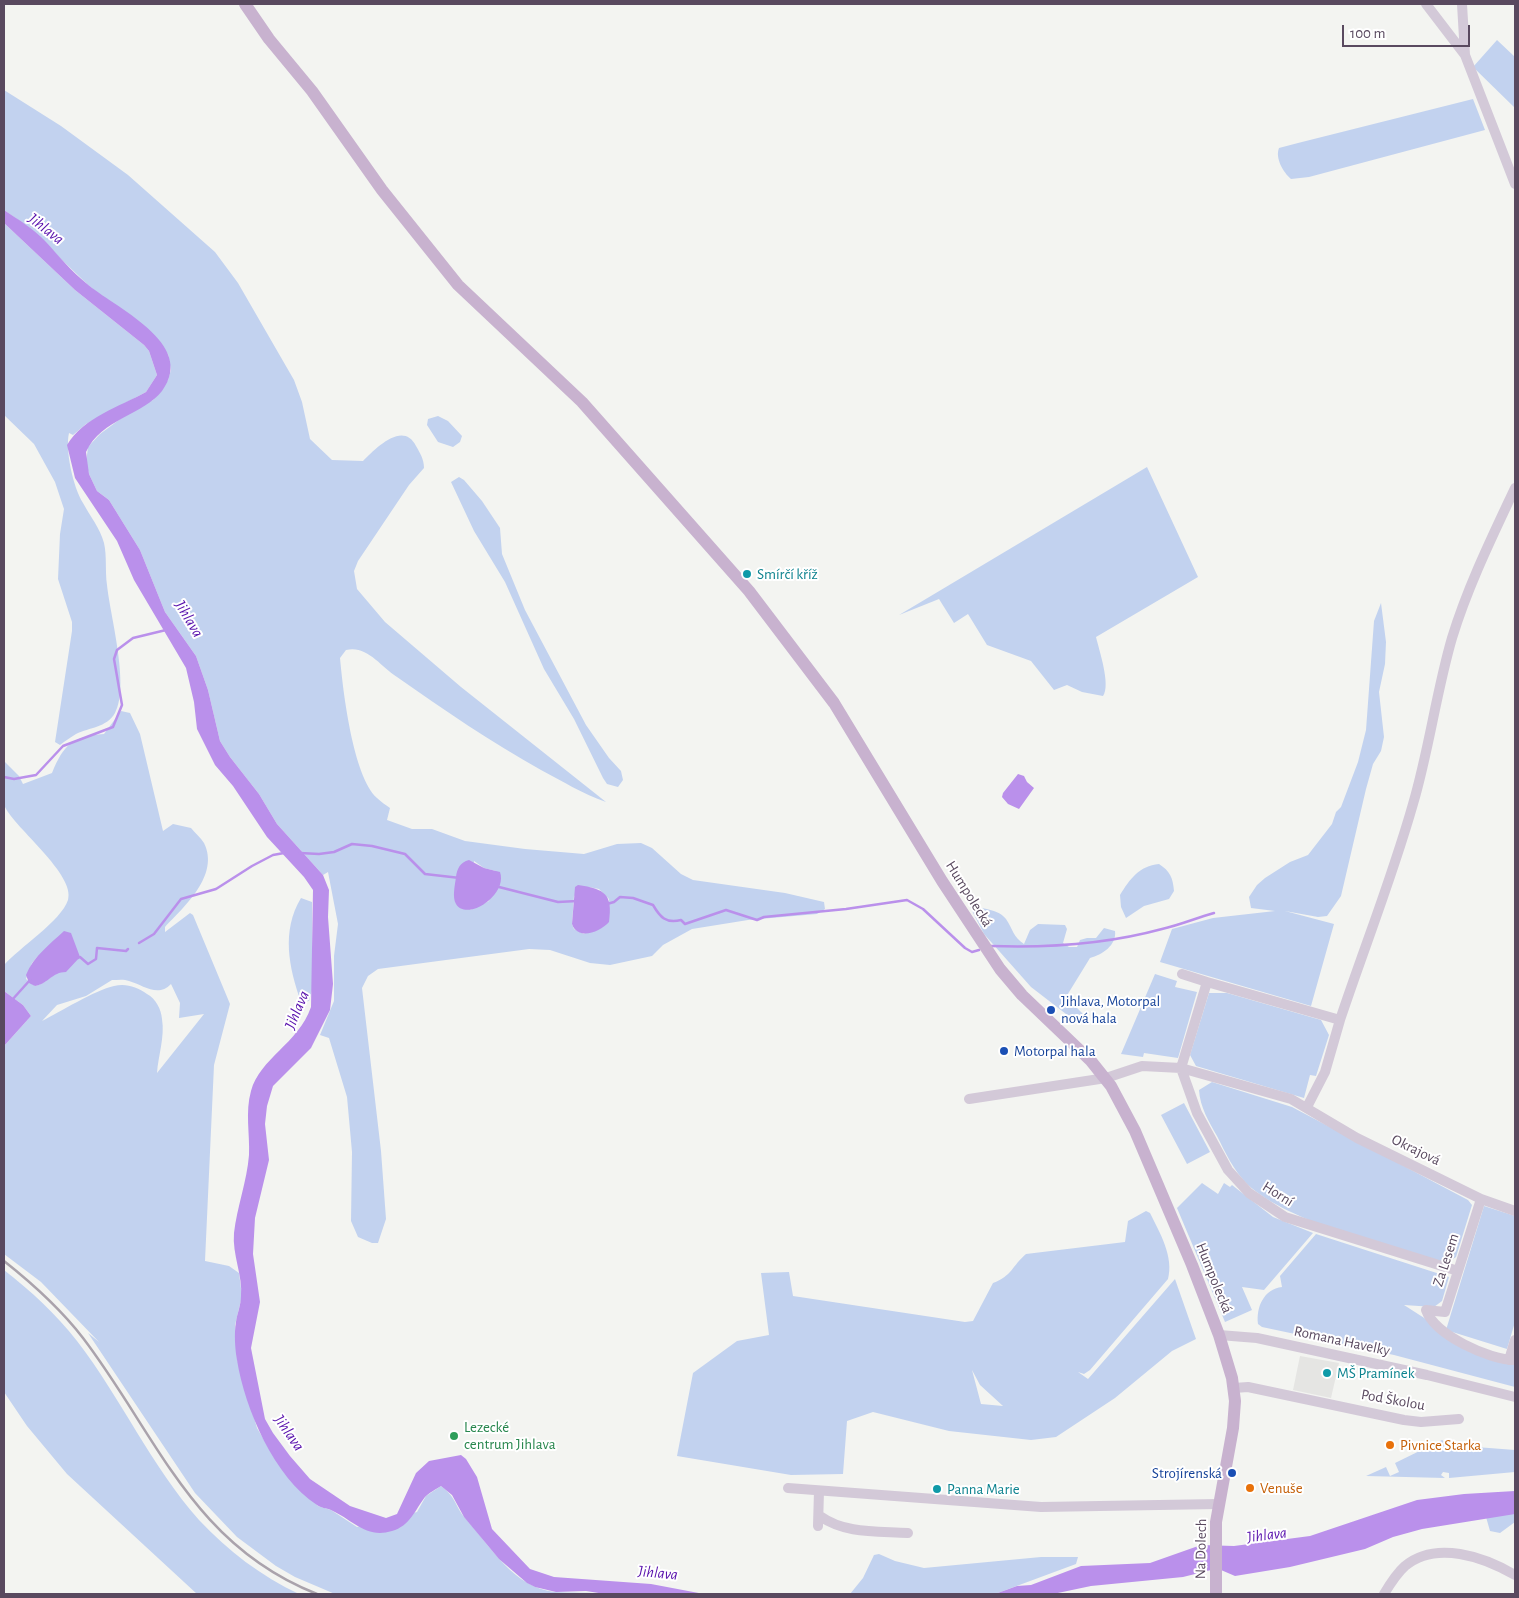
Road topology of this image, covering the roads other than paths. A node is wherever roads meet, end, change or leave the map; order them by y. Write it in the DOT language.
graph roads {
  1 [pos="245,4"];
  2 [pos="1426,4"];
  3 [pos="1462,4"];
  4 [pos="1465,55"];
  5 [pos="1515,184"];
  6 [pos="1515,488"];
  7 [pos="1182,974"];
  8 [pos="1207,982"];
  9 [pos="1340,1020"];
  10 [pos="1181,1068"];
  11 [pos="1106,1078"];
  12 [pos="969,1099"];
  13 [pos="1307,1107"];
  14 [pos="1481,1199"];
  15 [pos="1515,1211"];
  16 [pos="1458,1271"];
  17 [pos="1219,1335"];
  18 [pos="1515,1340"];
  19 [pos="1512,1360"];
  20 [pos="1234,1388"];
  21 [pos="1515,1397"];
  22 [pos="1459,1419"];
  23 [pos="788,1488"];
  24 [pos="820,1491"];
  25 [pos="1218,1504"];
  26 [pos="908,1533"];
  27 [pos="1515,1575"];
  28 [pos="1216,1593"];
  29 [pos="1384,1594"];
  1 -- 11 [label="main road, Humpolecká"];
  2 -- 4 [label="street"];
  3 -- 4 [label="street"];
  4 -- 5 [label="street"];
  6 -- 9 [label="street"];
  7 -- 8 [label="street"];
  8 -- 9 [label="street"];
  8 -- 10 [label="street"];
  9 -- 13 [label="street"];
  10 -- 11 [label="street, Okrajová"];
  10 -- 13 [label="street, Okrajová"];
  10 -- 16 [label="street, Horní"];
  11 -- 12 [label="street"];
  11 -- 17 [label="main road, Humpolecká"];
  13 -- 14 [label="street, Okrajová"];
  14 -- 15 [label="street, Okrajová"];
  14 -- 16 [label="street, Za Lesem"];
  16 -- 19 [label="street, Za Lesem"];
  17 -- 20 [label="main road, Humpolecká"];
  17 -- 21 [label="street, Romana Havelky"];
  18 -- 19 [label="street"];
  20 -- 22 [label="street, Pod Školou"];
  20 -- 25 [label="main road, Humpolecká"];
  23 -- 24 [label="street"];
  24 -- 25 [label="street"];
  24 -- 26 [label="street"];
  25 -- 28 [label="main road, Na Dolech"];
  27 -- 29 [label="street"];
}
